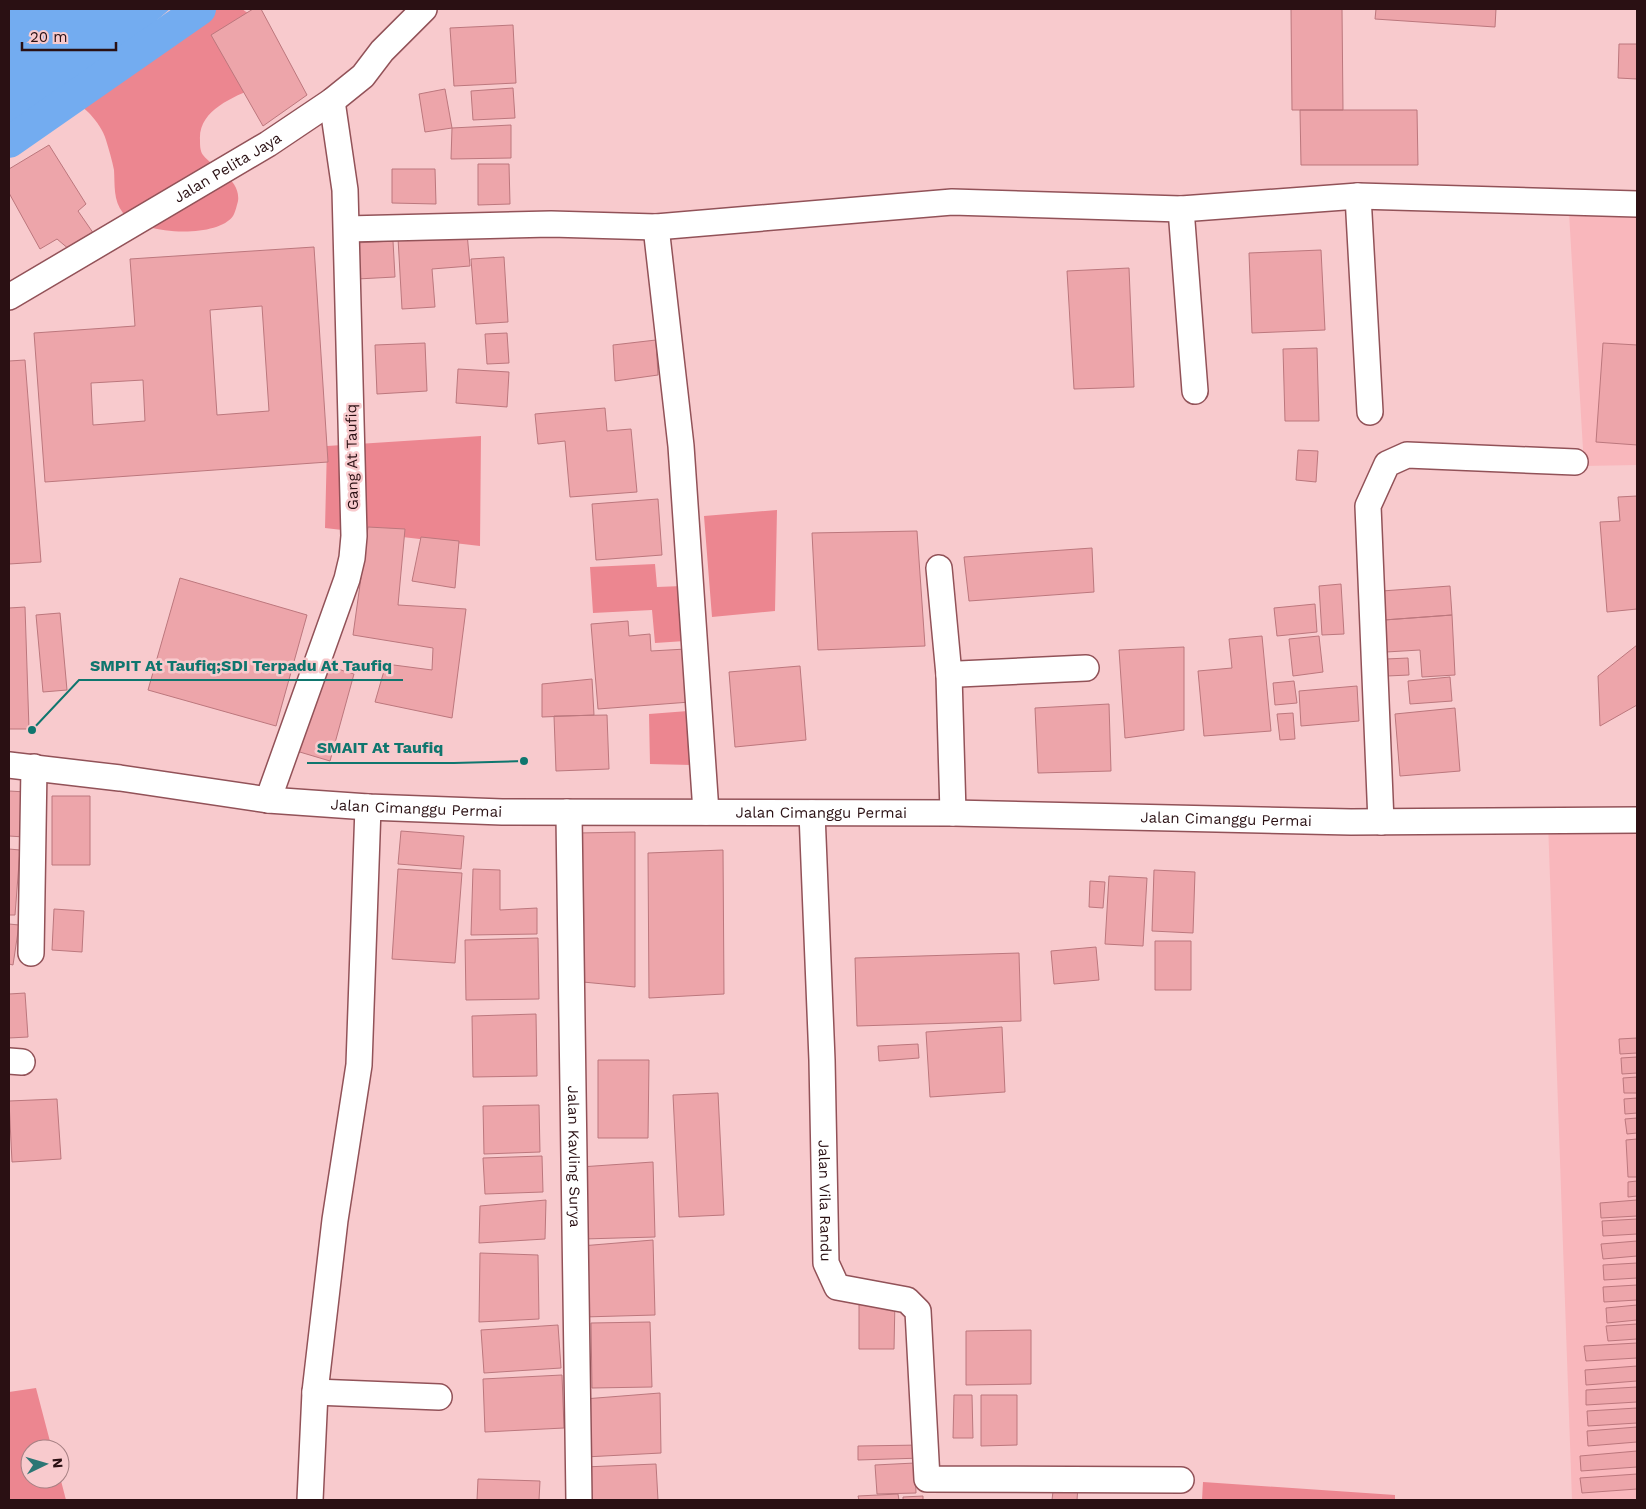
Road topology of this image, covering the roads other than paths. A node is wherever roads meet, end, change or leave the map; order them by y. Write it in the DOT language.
graph roads {
  1 [pos="424,9"];
  2 [pos="332,101"];
  3 [pos="1358,196"];
  4 [pos="1637,204"];
  5 [pos="1181,209"];
  6 [pos="656,227"];
  7 [pos="347,229"];
  8 [pos="9,297"];
  9 [pos="1196,391"];
  10 [pos="1370,412"];
  11 [pos="1575,462"];
  12 [pos="939,568"];
  13 [pos="1086,668"];
  14 [pos="949,675"];
  15 [pos="9,765"];
  16 [pos="34,768"];
  17 [pos="268,800"];
  18 [pos="368,807"];
  19 [pos="567,812"];
  20 [pos="706,812"];
  21 [pos="812,813"];
  22 [pos="953,813"];
  23 [pos="1637,820"];
  24 [pos="1381,822"];
  25 [pos="31,953"];
  26 [pos="315,1392"];
  27 [pos="439,1397"];
  28 [pos="1181,1480"];
  29 [pos="928,1490"];
  30 [pos="310,1500"];
  31 [pos="579,1500"];
  1 -- 2 [label="street, Jalan Pelita Jaya"];
  2 -- 7 [label="street, Gang At Taufiq"];
  2 -- 8 [label="street, Jalan Pelita Jaya"];
  3 -- 4 [label="street"];
  3 -- 5 [label="street"];
  3 -- 10 [label="street"];
  5 -- 6 [label="street"];
  5 -- 9 [label="street"];
  6 -- 7 [label="street"];
  6 -- 20 [label="street"];
  7 -- 17 [label="street, Gang At Taufiq"];
  11 -- 24 [label="street"];
  12 -- 14 [label="street"];
  13 -- 14 [label="street"];
  14 -- 22 [label="street"];
  15 -- 16 [label="street, Jalan Cimanggu Permai"];
  16 -- 17 [label="street, Jalan Cimanggu Permai"];
  16 -- 25 [label="street"];
  17 -- 18 [label="street, Jalan Cimanggu Permai"];
  18 -- 19 [label="street, Jalan Cimanggu Permai"];
  18 -- 26 [label="street"];
  19 -- 20 [label="street, Jalan Cimanggu Permai"];
  19 -- 31 [label="street, Jalan Kavling Surya"];
  20 -- 21 [label="street, Jalan Cimanggu Permai"];
  21 -- 22 [label="street, Jalan Cimanggu Permai"];
  21 -- 29 [label="street, Jalan Vila Randu"];
  22 -- 24 [label="street, Jalan Cimanggu Permai"];
  23 -- 24 [label="street, Jalan Cimanggu Permai"];
  26 -- 27 [label="street"];
  26 -- 30 [label="street"];
  28 -- 29 [label="street, Jalan Vila Randu"];
}
